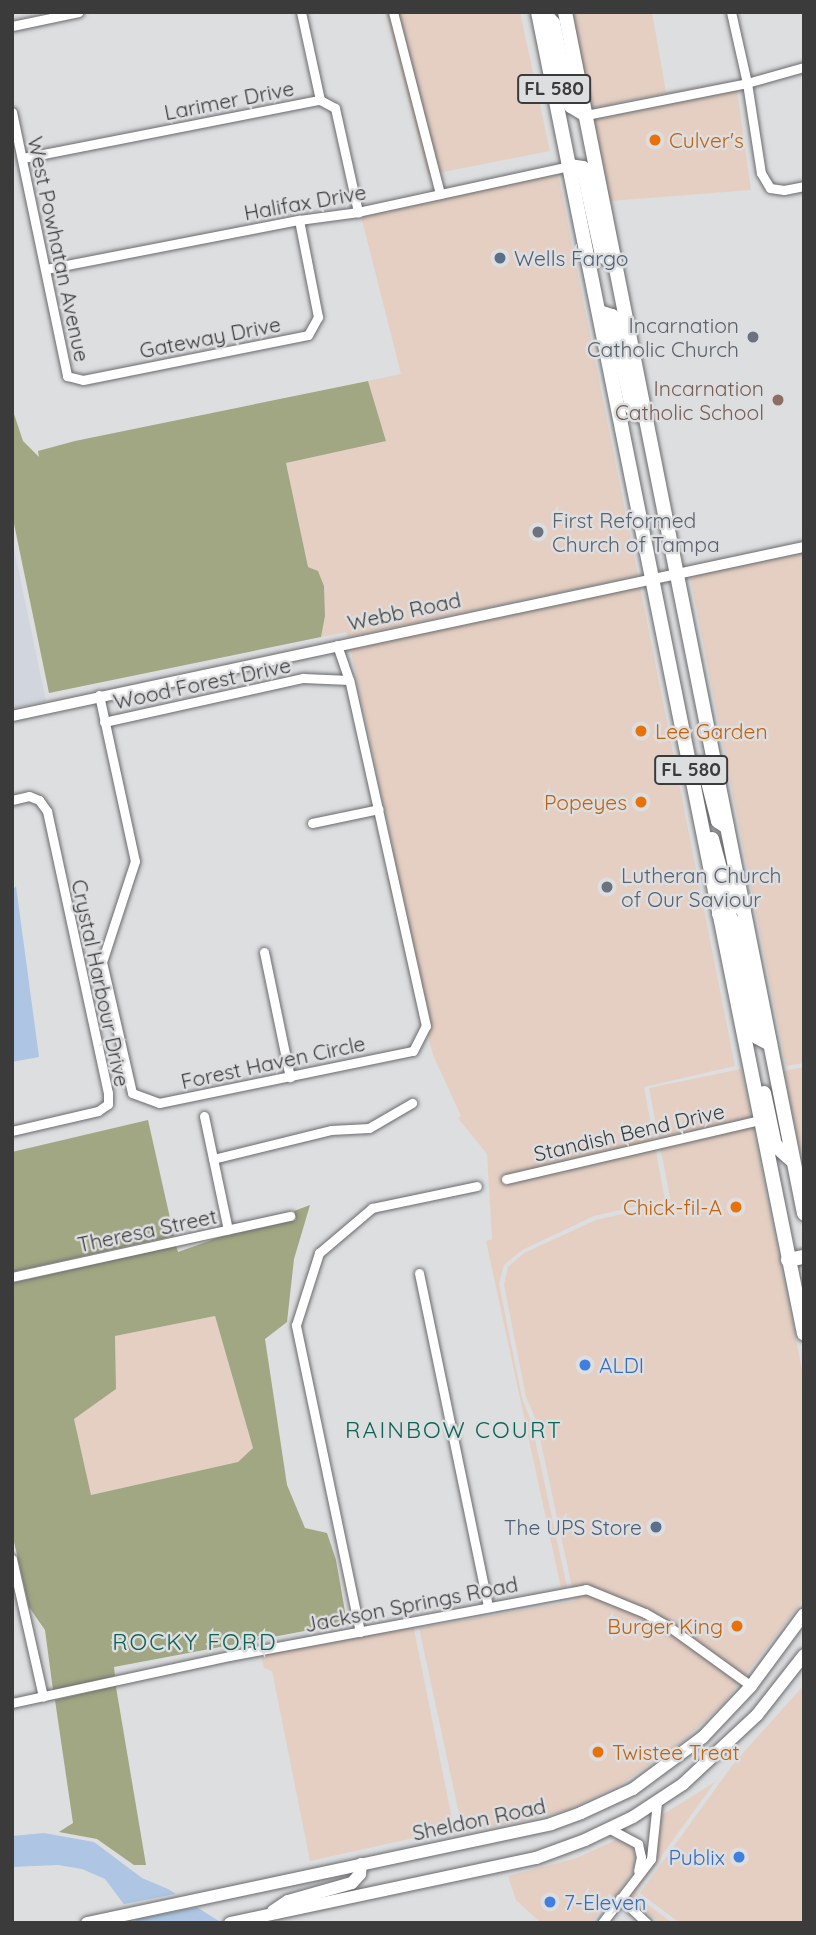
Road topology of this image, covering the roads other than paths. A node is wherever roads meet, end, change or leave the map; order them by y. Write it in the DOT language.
graph roads {
  1 [pos="79,12"];
  2 [pos="301,12"];
  3 [pos="393,12"];
  4 [pos="541,12"];
  5 [pos="565,12"];
  6 [pos="731,12"];
  7 [pos="12,26"];
  8 [pos="804,67"];
  9 [pos="747,83"];
  10 [pos="320,100"];
  11 [pos="12,112"];
  12 [pos="586,115"];
  13 [pos="23,158"];
  14 [pos="569,166"];
  15 [pos="804,186"];
  16 [pos="440,194"];
  17 [pos="358,212"];
  18 [pos="299,220"];
  19 [pos="615,265"];
  20 [pos="46,269"];
  21 [pos="599,312"];
  22 [pos="83,380"];
  23 [pos="645,416"];
  24 [pos="804,547"];
  25 [pos="677,573"];
  26 [pos="653,578"];
  27 [pos="337,645"];
  28 [pos="349,680"];
  29 [pos="99,695"];
  30 [pos="12,716"];
  31 [pos="104,722"];
  32 [pos="690,763"];
  33 [pos="12,800"];
  34 [pos="379,809"];
  35 [pos="701,819"];
  36 [pos="312,823"];
  37 [pos="729,828"];
  38 [pos="744,910"];
  39 [pos="719,914"];
  40 [pos="264,952"];
  41 [pos="770,1044"];
  42 [pos="748,1062"];
  43 [pos="290,1077"];
  44 [pos="412,1103"];
  45 [pos="204,1116"];
  46 [pos="760,1120"];
  47 [pos="12,1131"];
  48 [pos="213,1159"];
  49 [pos="793,1161"];
  50 [pos="506,1179"];
  51 [pos="477,1186"];
  52 [pos="804,1213"];
  53 [pos="290,1216"];
  54 [pos="228,1230"];
  55 [pos="804,1257"];
  56 [pos="788,1260"];
  57 [pos="419,1273"];
  58 [pos="12,1277"];
  59 [pos="804,1334"];
  60 [pos="12,1559"];
  61 [pos="488,1607"];
  62 [pos="804,1614"];
  63 [pos="360,1632"];
  64 [pos="804,1655"];
  65 [pos="751,1686"];
  66 [pos="43,1698"];
  67 [pos="12,1703"];
  68 [pos="657,1802"];
  69 [pos="610,1829"];
  70 [pos="361,1864"];
  71 [pos="638,1873"];
  72 [pos="620,1898"];
  73 [pos="267,1915"];
  74 [pos="87,1923"];
  75 [pos="230,1923"];
  76 [pos="602,1923"];
  77 [pos="647,1923"];
  1 -- 7 [label="street"];
  2 -- 10 [label="street"];
  3 -- 16 [label="street"];
  4 -- 12 [label="main road"];
  4 -- 14 [label="main road, FL 580"];
  5 -- 12 [label="main road, FL 580"];
  6 -- 9 [label="street"];
  8 -- 9 [label="street"];
  9 -- 12 [label="street"];
  9 -- 15 [label="street"];
  10 -- 13 [label="street, Larimer Drive"];
  10 -- 17 [label="street, Larimer Drive"];
  11 -- 13 [label="street, West Powhatan Avenue"];
  12 -- 19 [label="main road, FL 580"];
  13 -- 20 [label="street, West Powhatan Avenue"];
  14 -- 16 [label="street, Halifax Drive"];
  14 -- 19 [label="main road"];
  14 -- 21 [label="main road, FL 580"];
  16 -- 17 [label="street, Halifax Drive"];
  17 -- 18 [label="street, Halifax Drive"];
  18 -- 20 [label="street, Halifax Drive"];
  18 -- 22 [label="street, Gateway Drive"];
  19 -- 23 [label="main road, FL 580"];
  20 -- 22 [label="street, West Powhatan Avenue"];
  21 -- 23 [label="main road"];
  21 -- 26 [label="main road, FL 580"];
  23 -- 25 [label="main road, FL 580"];
  24 -- 25 [label="street, Webb Road"];
  25 -- 26 [label="street, Webb Road"];
  25 -- 37 [label="main road, FL 580"];
  26 -- 27 [label="street, Webb Road"];
  26 -- 32 [label="main road, FL 580"];
  27 -- 28 [label="street, Forest Haven Circle"];
  27 -- 29 [label="street, Webb Road"];
  28 -- 31 [label="street, Wood Forest Drive"];
  28 -- 34 [label="street, Forest Haven Circle"];
  29 -- 30 [label="street, Webb Road"];
  29 -- 31 [label="street, Forest Haven Circle"];
  31 -- 43 [label="street, Forest Haven Circle"];
  32 -- 35 [label="main road, FL 580"];
  32 -- 37 [label="main road"];
  33 -- 47 [label="street, Crystal Harbour Drive"];
  34 -- 36 [label="street"];
  34 -- 43 [label="street, Forest Haven Circle"];
  35 -- 38 [label="main road"];
  35 -- 39 [label="main road, FL 580"];
  37 -- 38 [label="main road, FL 580"];
  38 -- 41 [label="main road, FL 580"];
  39 -- 41 [label="main road"];
  39 -- 42 [label="main road, FL 580"];
  40 -- 43 [label="street"];
  41 -- 49 [label="main road, FL 580"];
  42 -- 46 [label="main road, FL 580"];
  42 -- 49 [label="main road"];
  44 -- 48 [label="street"];
  45 -- 48 [label="street"];
  46 -- 50 [label="street, Standish Bend Drive"];
  46 -- 56 [label="main road, FL 580"];
  48 -- 54 [label="street"];
  49 -- 52 [label="main road, FL 580"];
  51 -- 63 [label="street"];
  53 -- 54 [label="street, Theresa Street"];
  54 -- 58 [label="street, Theresa Street"];
  55 -- 56 [label="main road"];
  56 -- 59 [label="main road, FL 580"];
  57 -- 61 [label="street"];
  60 -- 66 [label="street"];
  61 -- 63 [label="street, Jackson Springs Road"];
  61 -- 65 [label="street, Jackson Springs Road"];
  62 -- 65 [label="main road, Sheldon Road"];
  63 -- 66 [label="street, Jackson Springs Road"];
  64 -- 68 [label="main road"];
  65 -- 70 [label="main road, Sheldon Road"];
  66 -- 67 [label="street, Jackson Springs Road"];
  68 -- 69 [label="main road"];
  68 -- 71 [label="street"];
  69 -- 71 [label="street"];
  69 -- 73 [label="main road"];
  70 -- 73 [label="main road"];
  70 -- 74 [label="main road, Sheldon Road"];
  71 -- 72 [label="street"];
  72 -- 76 [label="street"];
  72 -- 77 [label="street"];
  73 -- 75 [label="main road"];
}
